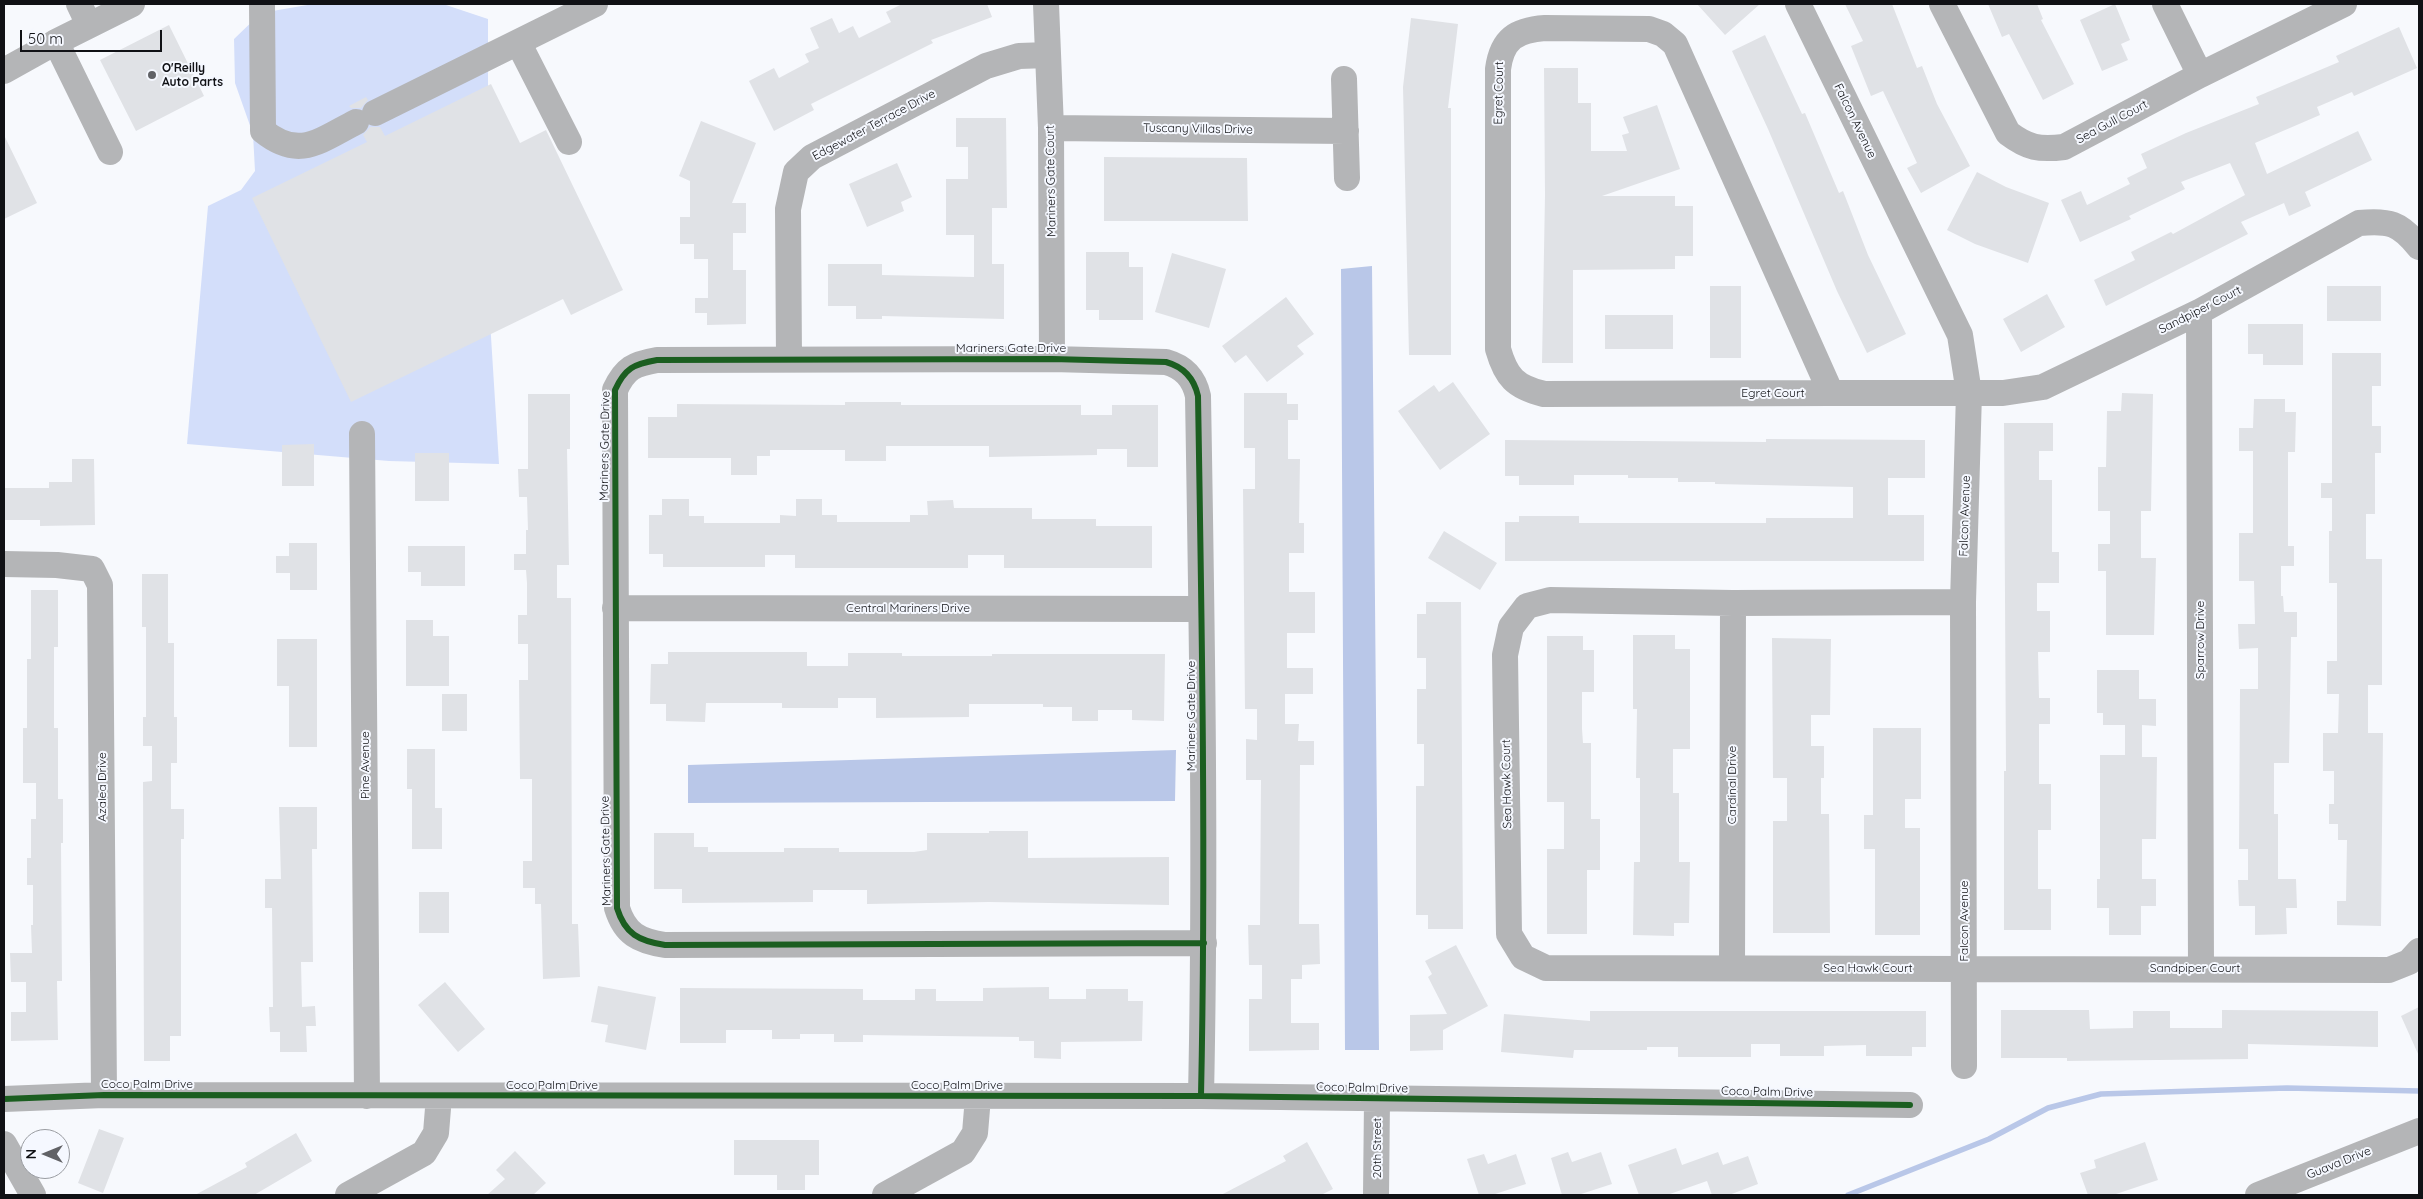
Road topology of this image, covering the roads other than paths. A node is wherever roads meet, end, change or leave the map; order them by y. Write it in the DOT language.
graph roads {
  1 [pos="132,4"];
  2 [pos="262,4"];
  3 [pos="595,4"];
  4 [pos="1046,4"];
  5 [pos="1798,4"];
  6 [pos="1942,4"];
  7 [pos="2165,4"];
  8 [pos="2344,4"];
  9 [pos="84,14"];
  10 [pos="56,42"];
  11 [pos="518,42"];
  12 [pos="1048,55"];
  13 [pos="4,71"];
  14 [pos="2200,75"];
  15 [pos="1344,78"];
  16 [pos="1051,128"];
  17 [pos="1346,131"];
  18 [pos="569,142"];
  19 [pos="110,152"];
  20 [pos="1347,178"];
  21 [pos="2419,247"];
  22 [pos="2199,312"];
  23 [pos="789,359"];
  24 [pos="1052,359"];
  25 [pos="1831,393"];
  26 [pos="1969,393"];
  27 [pos="362,434"];
  28 [pos="4,564"];
  29 [pos="1963,602"];
  30 [pos="1733,603"];
  31 [pos="615,608"];
  32 [pos="1201,609"];
  33 [pos="1204,943"];
  34 [pos="2419,950"];
  35 [pos="1732,968"];
  36 [pos="1964,968"];
  37 [pos="2201,968"];
  38 [pos="1964,1066"];
  39 [pos="104,1095"];
  40 [pos="367,1096"];
  41 [pos="439,1096"];
  42 [pos="1201,1096"];
  43 [pos="978,1097"];
  44 [pos="4,1099"];
  45 [pos="1377,1100"];
  46 [pos="1910,1105"];
  47 [pos="2419,1131"];
  48 [pos="4,1144"];
  49 [pos="33,1195"];
  50 [pos="348,1195"];
  51 [pos="885,1195"];
  52 [pos="1376,1195"];
  53 [pos="2258,1195"];
  1 -- 9 [label="street"];
  2 -- 11 [label="street"];
  3 -- 11 [label="street"];
  4 -- 12 [label="street, Mariners Gate Court"];
  5 -- 26 [label="street, Falcon Avenue"];
  6 -- 14 [label="street, Sea Gull Court"];
  7 -- 14 [label="street"];
  8 -- 14 [label="street, Sea Gull Court"];
  9 -- 10 [label="street"];
  10 -- 13 [label="street"];
  10 -- 19 [label="street"];
  11 -- 18 [label="street"];
  12 -- 16 [label="street, Mariners Gate Court"];
  12 -- 23 [label="street, Edgewater Terrace Drive"];
  15 -- 17 [label="street"];
  16 -- 17 [label="street, Tuscany Villas Drive"];
  16 -- 24 [label="street, Mariners Gate Court"];
  17 -- 20 [label="street"];
  21 -- 22 [label="street, Sandpiper Court"];
  22 -- 26 [label="street, Sandpiper Court"];
  22 -- 37 [label="street, Sparrow Drive"];
  23 -- 24 [label="street, Mariners Gate Drive"];
  23 -- 31 [label="street, Mariners Gate Drive"];
  24 -- 32 [label="street, Mariners Gate Drive"];
  25 -- 25 [label="street, Egret Court"];
  25 -- 26 [label="street, Egret Court"];
  26 -- 29 [label="street, Falcon Avenue"];
  27 -- 40 [label="street, Pine Avenue"];
  28 -- 39 [label="street, Azalea Drive"];
  29 -- 30 [label="street, Sea Hawk Court"];
  29 -- 36 [label="street, Falcon Avenue"];
  30 -- 35 [label="street, Cardinal Drive"];
  30 -- 35 [label="street, Sea Hawk Court"];
  31 -- 32 [label="street, Central Mariners Drive"];
  31 -- 33 [label="street, Mariners Gate Drive"];
  32 -- 33 [label="street, Mariners Gate Drive"];
  33 -- 42 [label="street, Mariners Gate Drive"];
  34 -- 37 [label="street, Sandpiper Court"];
  35 -- 36 [label="street, Sea Hawk Court"];
  36 -- 37 [label="street, Sandpiper Court"];
  36 -- 38 [label="street, Falcon Avenue"];
  39 -- 40 [label="street, Coco Palm Drive"];
  39 -- 44 [label="street, Coco Palm Drive"];
  40 -- 41 [label="street, Coco Palm Drive"];
  41 -- 43 [label="street, Coco Palm Drive"];
  41 -- 50 [label="street"];
  42 -- 43 [label="street, Coco Palm Drive"];
  42 -- 45 [label="street, Coco Palm Drive"];
  43 -- 51 [label="street"];
  45 -- 46 [label="street, Coco Palm Drive"];
  45 -- 52 [label="street, 20th Street"];
  47 -- 53 [label="street, Guava Drive"];
  48 -- 49 [label="street"];
}
